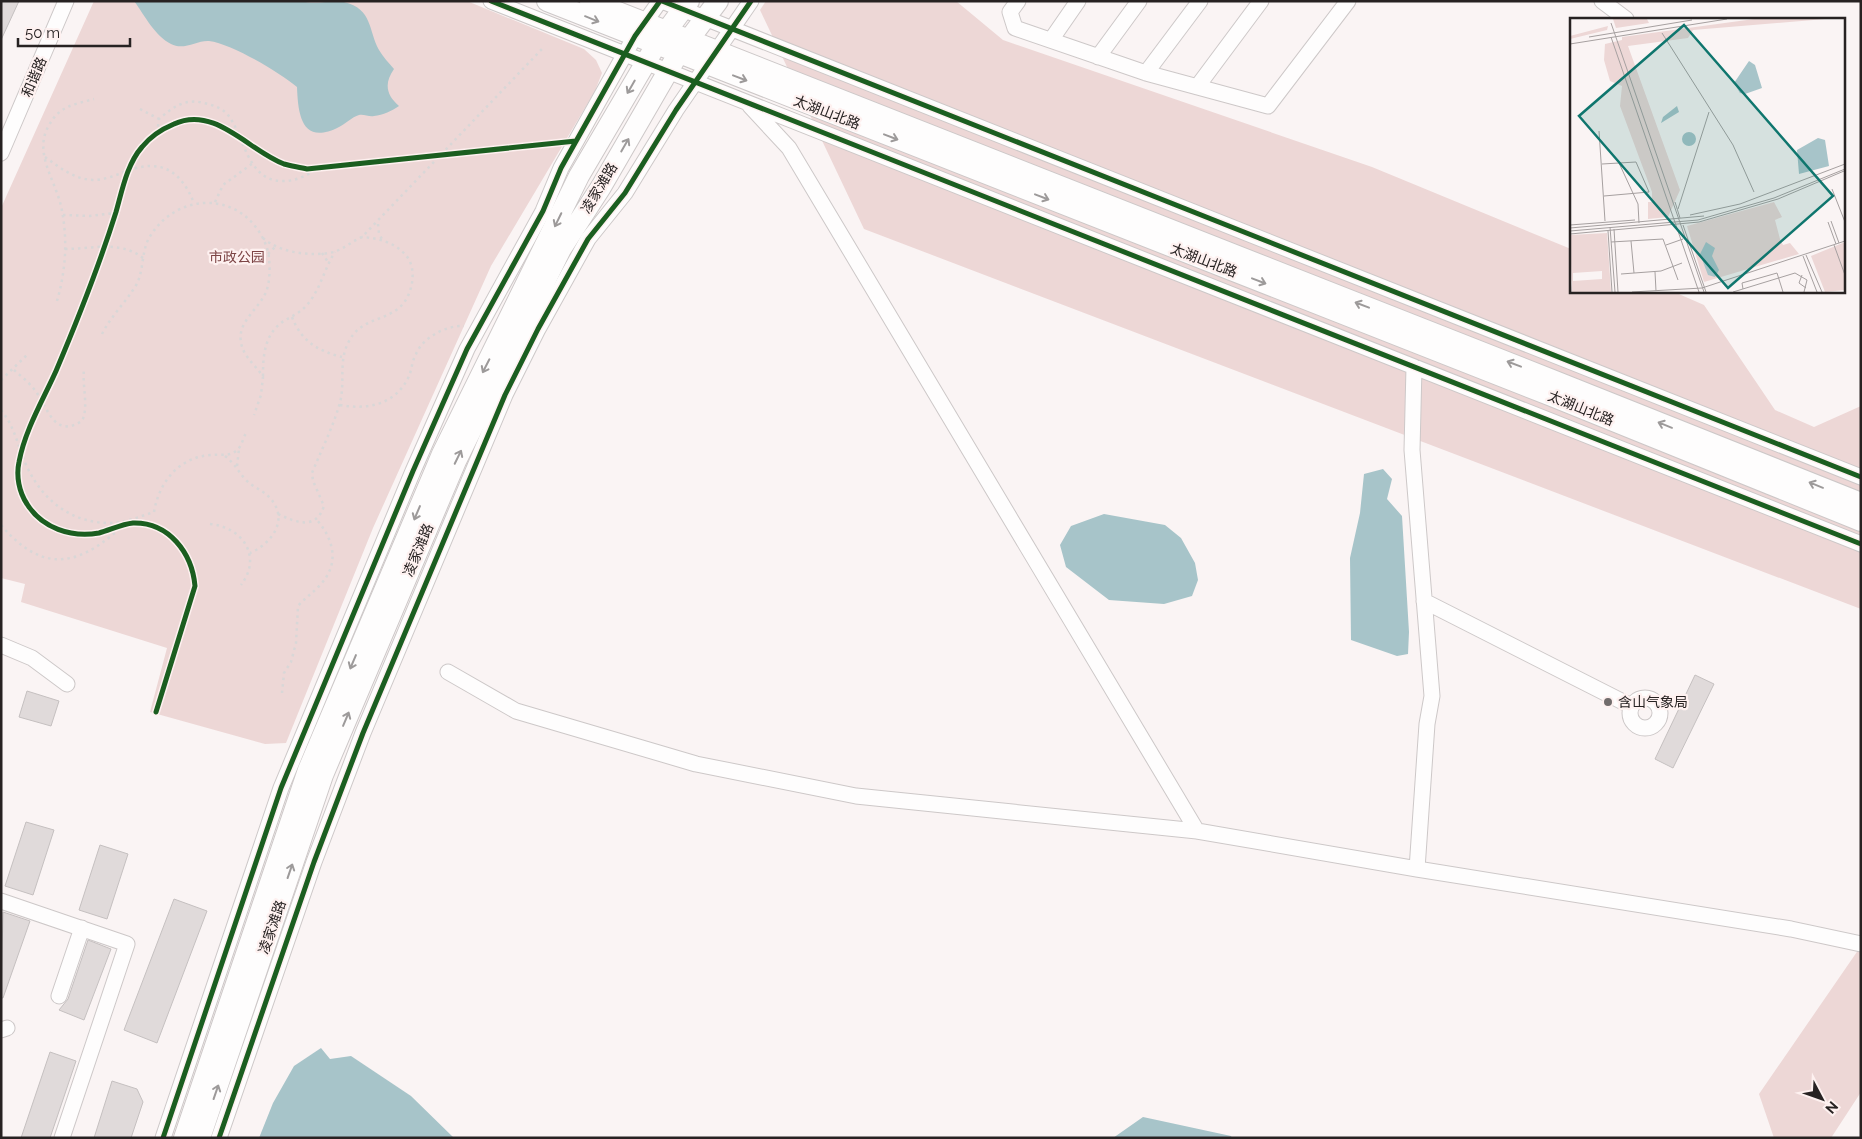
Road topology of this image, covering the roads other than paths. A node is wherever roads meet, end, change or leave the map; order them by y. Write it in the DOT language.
graph roads {
  1 [pos="66,1"];
  2 [pos="491,1"];
  3 [pos="547,1"];
  4 [pos="590,1"];
  5 [pos="661,1"];
  6 [pos="718,1"];
  7 [pos="751,1"];
  8 [pos="1018,1"];
  9 [pos="1078,1"];
  10 [pos="1139,1"];
  11 [pos="1200,1"];
  12 [pos="1261,1"];
  13 [pos="1348,1"];
  14 [pos="1602,1"];
  15 [pos="686,5"];
  16 [pos="705,18"];
  17 [pos="1625,18"];
  18 [pos="732,29"];
  19 [pos="639,30"];
  20 [pos="661,38"];
  21 [pos="1051,40"];
  22 [pos="683,47"];
  23 [pos="625,54"];
  24 [pos="1098,57"];
  25 [pos="712,59"];
  26 [pos="645,62"];
  27 [pos="668,72"];
  28 [pos="1146,73"];
  29 [pos="695,82"];
  30 [pos="1197,87"];
  31 [pos="748,103"];
  32 [pos="1,154"];
  33 [pos="1414,367"];
  34 [pos="1861,477"];
  35 [pos="1861,503"];
  36 [pos="1861,521"];
  37 [pos="1861,544"];
  38 [pos="1424,602"];
  39 [pos="1,645"];
  40 [pos="448,672"];
  41 [pos="67,684"];
  42 [pos="1631,706"];
  43 [pos="1197,831"];
  44 [pos="1417,869"];
  45 [pos="1,901"];
  46 [pos="82,928"];
  47 [pos="1861,944"];
  48 [pos="59,996"];
  49 [pos="62,1138"];
  50 [pos="164,1138"];
  51 [pos="184,1138"];
  52 [pos="200,1138"];
  53 [pos="219,1138"];
  1 -- 32 [label="street, 和谐路"];
  2 -- 23 [label="street"];
  3 -- 19 [label="main road, 太湖山北路, one-way"];
  4 -- 19 [label="main road, 太湖山北路"];
  5 -- 15 [label="street"];
  5 -- 19 [label="street"];
  6 -- 16 [label="main road, 凌家滩路"];
  7 -- 18 [label="street"];
  8 -- 21 [label="street"];
  9 -- 21 [label="street"];
  10 -- 24 [label="street"];
  11 -- 28 [label="street"];
  12 -- 30 [label="street"];
  13 -- 30 [label="street"];
  14 -- 17 [label="street"];
  15 -- 16 [label="street"];
  15 -- 20 [label="main road, 凌家滩路"];
  16 -- 18 [label="street"];
  16 -- 22 [label="main road, 凌家滩路"];
  18 -- 25 [label="street"];
  18 -- 34 [label="street"];
  19 -- 20 [label="main road, 太湖山北路"];
  19 -- 23 [label="street"];
  20 -- 22 [label="main road, 太湖山北路"];
  20 -- 26 [label="main road, 凌家滩路"];
  21 -- 24 [label="street"];
  22 -- 25 [label="main road, 太湖山北路"];
  22 -- 27 [label="main road, 凌家滩路"];
  23 -- 26 [label="street"];
  23 -- 50 [label="street"];
  24 -- 28 [label="street"];
  25 -- 29 [label="street"];
  35 -- 25 [label="main road, 太湖山北路, one-way"];
  25 -- 36 [label="main road, 太湖山北路, one-way"];
  26 -- 27 [label="street"];
  26 -- 51 [label="main road, 凌家滩路, one-way"];
  27 -- 29 [label="street"];
  52 -- 27 [label="main road, 凌家滩路, one-way"];
  28 -- 30 [label="street"];
  29 -- 31 [label="street"];
  29 -- 53 [label="street"];
  31 -- 33 [label="street"];
  31 -- 43 [label="street"];
  33 -- 37 [label="street"];
  33 -- 38 [label="street"];
  38 -- 42 [label="street"];
  38 -- 44 [label="street"];
  39 -- 41 [label="street"];
  40 -- 43 [label="street"];
  43 -- 44 [label="street"];
  44 -- 47 [label="street"];
  45 -- 46 [label="street"];
  46 -- 48 [label="street"];
  46 -- 49 [label="street"];
}
